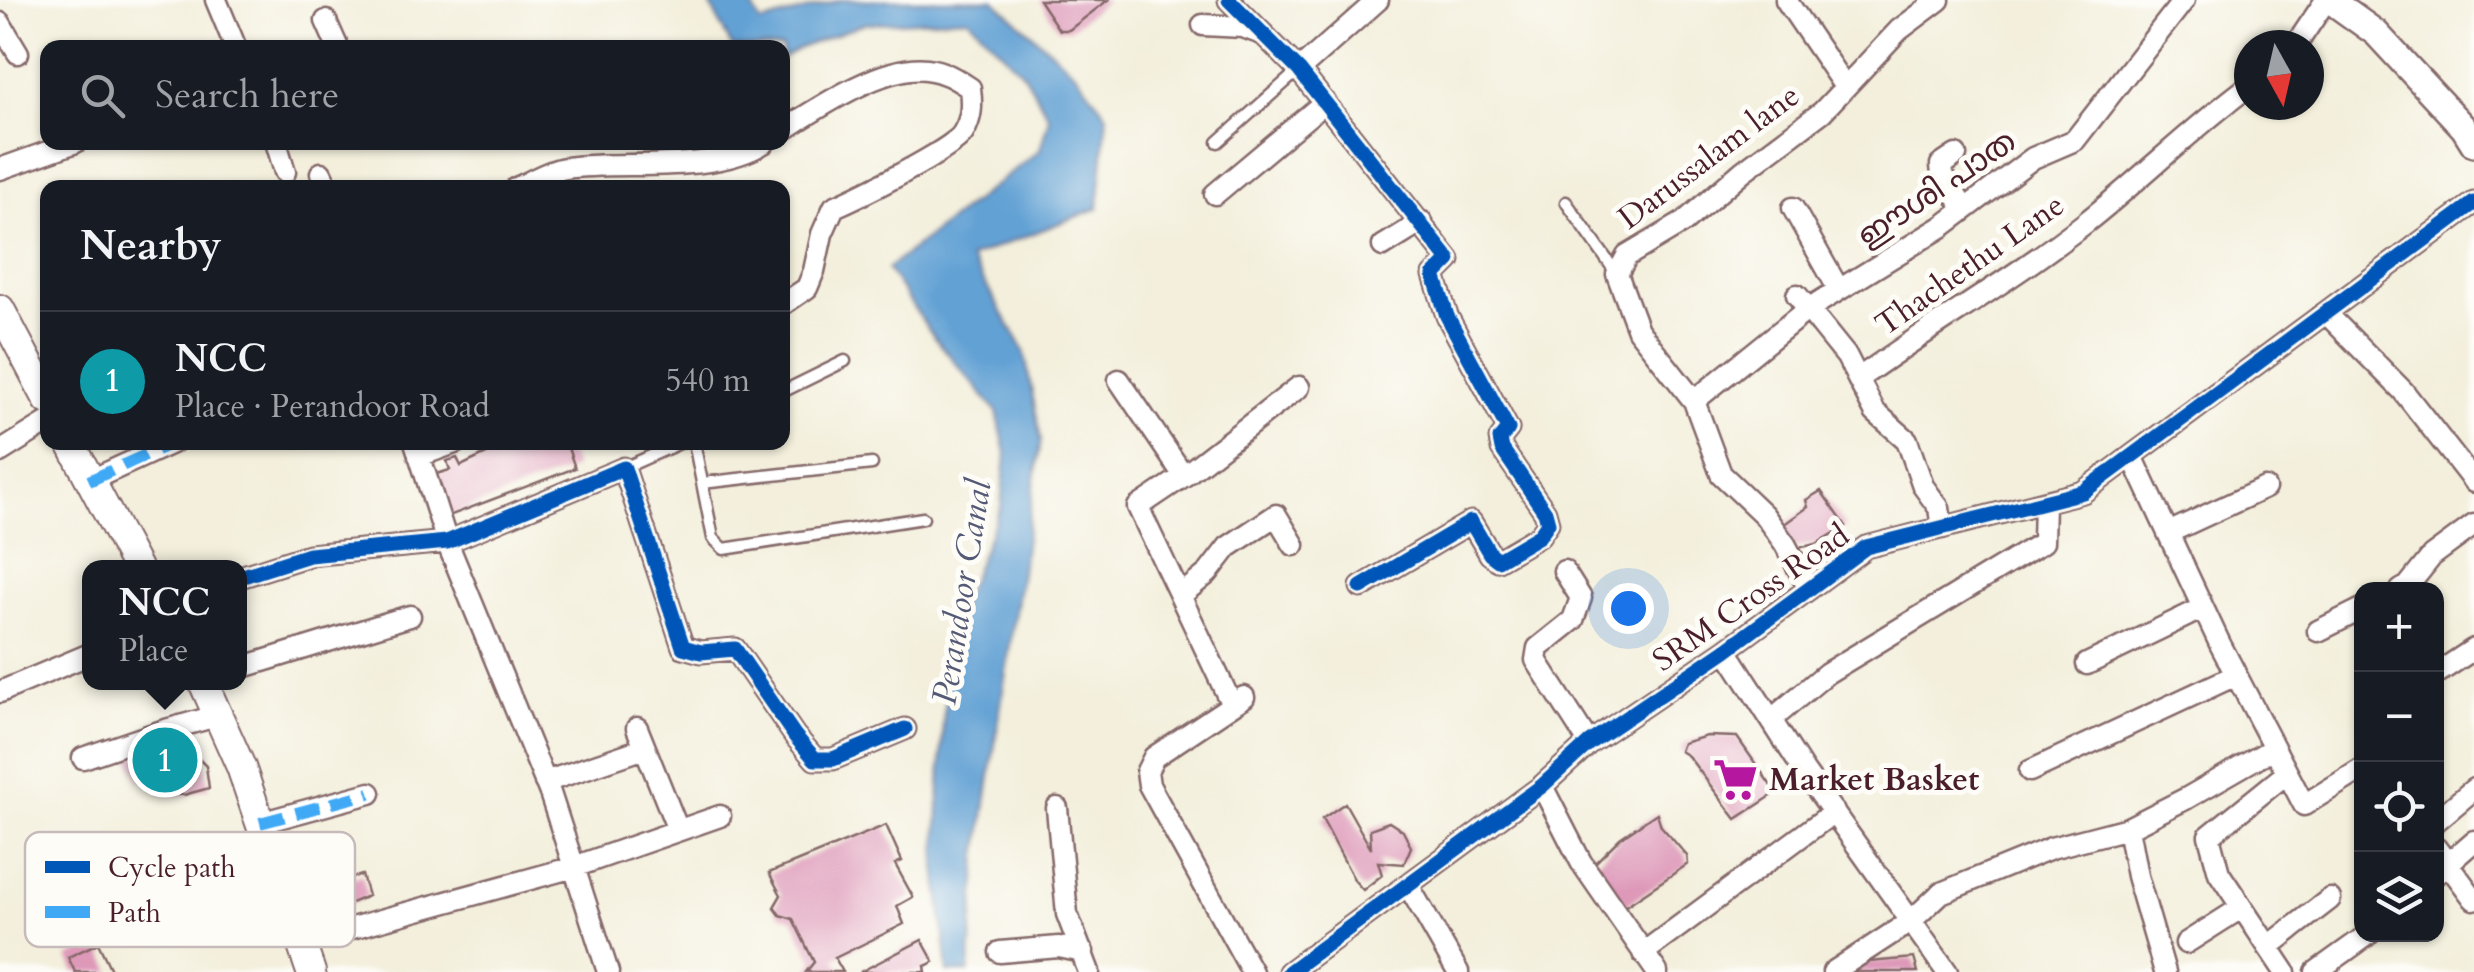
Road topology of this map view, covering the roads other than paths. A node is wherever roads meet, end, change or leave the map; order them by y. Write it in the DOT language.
graph roads {
  1 [pos="216,0"];
  2 [pos="1230,0"];
  3 [pos="1378,0"];
  4 [pos="1786,0"];
  5 [pos="1940,0"];
  6 [pos="2184,0"];
  7 [pos="2328,0"];
  8 [pos="326,21"];
  9 [pos="0,23"];
  10 [pos="1203,25"];
  11 [pos="2307,30"];
  12 [pos="1264,34"];
  13 [pos="233,40"];
  14 [pos="334,40"];
  15 [pos="18,53"];
  16 [pos="1298,70"];
  17 [pos="1845,88"];
  18 [pos="2234,99"];
  19 [pos="1325,102"];
  20 [pos="790,127"];
  21 [pos="1218,142"];
  22 [pos="2474,144"];
  23 [pos="53,150"];
  24 [pos="278,150"];
  25 [pos="753,150"];
  26 [pos="1956,155"];
  27 [pos="0,169"];
  28 [pos="285,172"];
  29 [pos="571,174"];
  30 [pos="1215,194"];
  31 [pos="1566,202"];
  32 [pos="2474,203"];
  33 [pos="1793,208"];
  34 [pos="1965,210"];
  35 [pos="1422,222"];
  36 [pos="1383,246"];
  37 [pos="1617,274"];
  38 [pos="1838,290"];
  39 [pos="790,299"];
  40 [pos="1803,302"];
  41 [pos="0,309"];
  42 [pos="2326,313"];
  43 [pos="844,361"];
  44 [pos="40,369"];
  45 [pos="1120,380"];
  46 [pos="1858,380"];
  47 [pos="1298,387"];
  48 [pos="790,388"];
  49 [pos="1694,401"];
  50 [pos="40,427"];
  51 [pos="74,450"];
  52 [pos="157,450"];
  53 [pos="417,450"];
  54 [pos="664,450"];
  55 [pos="696,450"];
  56 [pos="0,452"];
  57 [pos="2132,456"];
  58 [pos="872,464"];
  59 [pos="624,468"];
  60 [pos="1184,476"];
  61 [pos="89,481"];
  62 [pos="2474,482"];
  63 [pos="702,483"];
  64 [pos="2265,488"];
  65 [pos="2044,502"];
  66 [pos="923,518"];
  67 [pos="2474,525"];
  68 [pos="1942,528"];
  69 [pos="2168,533"];
  70 [pos="447,542"];
  71 [pos="1294,545"];
  72 [pos="133,560"];
  73 [pos="1564,570"];
  74 [pos="247,575"];
  75 [pos="2411,582"];
  76 [pos="1361,587"];
  77 [pos="1809,589"];
  78 [pos="1180,596"];
  79 [pos="2203,608"];
  80 [pos="2354,613"];
  81 [pos="410,616"];
  82 [pos="2318,631"];
  83 [pos="2474,649"];
  84 [pos="1726,650"];
  85 [pos="82,657"];
  86 [pos="2087,664"];
  87 [pos="247,666"];
  88 [pos="2439,672"];
  89 [pos="2236,675"];
  90 [pos="208,690"];
  91 [pos="0,692"];
  92 [pos="220,715"];
  93 [pos="1771,720"];
  94 [pos="637,728"];
  95 [pos="905,730"];
  96 [pos="1589,743"];
  97 [pos="645,748"];
  98 [pos="2274,748"];
  99 [pos="83,758"];
  100 [pos="2030,771"];
  101 [pos="2287,772"];
  102 [pos="2354,774"];
  103 [pos="545,782"];
  104 [pos="1542,786"];
  105 [pos="2474,788"];
  106 [pos="370,794"];
  107 [pos="1057,808"];
  108 [pos="1834,812"];
  109 [pos="2444,814"];
  110 [pos="720,816"];
  111 [pos="260,823"];
  112 [pos="2128,828"];
  113 [pos="678,830"];
  114 [pos="263,832"];
  115 [pos="2474,841"];
  116 [pos="2444,860"];
  117 [pos="2444,865"];
  118 [pos="574,867"];
  119 [pos="1408,884"];
  120 [pos="2474,899"];
  121 [pos="2330,900"];
  122 [pos="2241,908"];
  123 [pos="1911,920"];
  124 [pos="355,927"];
  125 [pos="2358,942"];
  126 [pos="2186,943"];
  127 [pos="302,947"];
  128 [pos="2268,947"];
  129 [pos="1000,952"];
  130 [pos="1643,954"];
  131 [pos="1086,962"];
  132 [pos="311,972"];
  133 [pos="608,972"];
  134 [pos="1252,972"];
  135 [pos="1289,972"];
  136 [pos="1458,972"];
  137 [pos="1657,972"];
  138 [pos="1833,972"];
  139 [pos="1947,972"];
  140 [pos="2165,972"];
  141 [pos="2285,972"];
  142 [pos="2316,972"];
  1 -- 13 [label="street"];
  2 -- 12 [label="street"];
  3 -- 16 [label="street"];
  4 -- 17 [label="street"];
  5 -- 17 [label="street, Darussalam lane"];
  6 -- 34 [label="street, ഈശി പാത"];
  7 -- 11 [label="street"];
  7 -- 22 [label="street"];
  8 -- 14 [label="street"];
  9 -- 15 [label="street"];
  10 -- 12 [label="street"];
  12 -- 16 [label="street"];
  16 -- 19 [label="street"];
  16 -- 21 [label="lane"];
  17 -- 37 [label="street, Darussalam lane"];
  18 -- 46 [label="street, Thachethu Lane"];
  19 -- 30 [label="street"];
  19 -- 35 [label="street"];
  20 -- 39 [label="street"];
  23 -- 27 [label="street"];
  24 -- 28 [label="street"];
  25 -- 29 [label="street"];
  26 -- 34 [label="street"];
  31 -- 37 [label="lane"];
  32 -- 42 [label="street, SRM Cross Road"];
  33 -- 38 [label="street"];
  34 -- 38 [label="street, ഈശി പാത"];
  35 -- 36 [label="street"];
  35 -- 76 [label="street"];
  37 -- 49 [label="street, Darussalam lane"];
  38 -- 40 [label="street, ഈശി പാത"];
  40 -- 46 [label="street"];
  40 -- 49 [label="street, ഈശി പാത"];
  41 -- 44 [label="main road"];
  42 -- 57 [label="street, SRM Cross Road"];
  42 -- 62 [label="street"];
  43 -- 48 [label="lane"];
  45 -- 60 [label="street"];
  46 -- 68 [label="street, Thachethu Lane"];
  47 -- 60 [label="street"];
  49 -- 77 [label="street, Darussalam lane"];
  50 -- 56 [label="street"];
  51 -- 61 [label="main road"];
  52 -- 61 [label="street"];
  53 -- 70 [label="street"];
  54 -- 59 [label="lane"];
  55 -- 63 [label="lane"];
  57 -- 65 [label="street, SRM Cross Road"];
  57 -- 69 [label="street"];
  58 -- 63 [label="lane"];
  59 -- 70 [label="street"];
  59 -- 95 [label="street"];
  60 -- 78 [label="street"];
  61 -- 72 [label="main road"];
  63 -- 66 [label="lane"];
  64 -- 69 [label="street"];
  65 -- 68 [label="street, SRM Cross Road"];
  65 -- 93 [label="street"];
  67 -- 75 [label="street"];
  68 -- 77 [label="street, SRM Cross Road"];
  69 -- 79 [label="street"];
  70 -- 74 [label="street"];
  70 -- 103 [label="street"];
  71 -- 78 [label="street"];
  73 -- 96 [label="street"];
  77 -- 84 [label="street, SRM Cross Road"];
  78 -- 134 [label="street"];
  79 -- 86 [label="street"];
  79 -- 89 [label="street"];
  80 -- 82 [label="street"];
  81 -- 87 [label="street"];
  83 -- 88 [label="street"];
  84 -- 93 [label="street"];
  84 -- 96 [label="street, SRM Cross Road"];
  85 -- 91 [label="street"];
  89 -- 98 [label="street"];
  89 -- 100 [label="street"];
  90 -- 92 [label="main road"];
  92 -- 99 [label="street"];
  92 -- 111 [label="main road"];
  93 -- 108 [label="street"];
  94 -- 97 [label="street"];
  96 -- 104 [label="street, SRM Cross Road"];
  97 -- 103 [label="street"];
  97 -- 113 [label="street"];
  98 -- 101 [label="street"];
  98 -- 112 [label="street"];
  101 -- 102 [label="street"];
  101 -- 122 [label="street"];
  103 -- 118 [label="street"];
  104 -- 119 [label="street, SRM Cross Road"];
  104 -- 130 [label="street"];
  105 -- 109 [label="street"];
  106 -- 111 [label="street"];
  107 -- 131 [label="street"];
  108 -- 123 [label="street"];
  108 -- 130 [label="street"];
  110 -- 113 [label="street"];
  111 -- 114 [label="main road"];
  112 -- 123 [label="street"];
  112 -- 140 [label="street"];
  113 -- 118 [label="street"];
  115 -- 116 [label="street"];
  117 -- 120 [label="street"];
  118 -- 124 [label="street"];
  118 -- 133 [label="street"];
  119 -- 135 [label="street, SRM Cross Road"];
  119 -- 136 [label="street"];
  121 -- 128 [label="street"];
  122 -- 126 [label="street"];
  122 -- 128 [label="street"];
  123 -- 138 [label="street"];
  123 -- 139 [label="street"];
  125 -- 142 [label="street"];
  127 -- 132 [label="main road"];
  128 -- 141 [label="street"];
  129 -- 131 [label="street"];
  130 -- 137 [label="street"];
}
